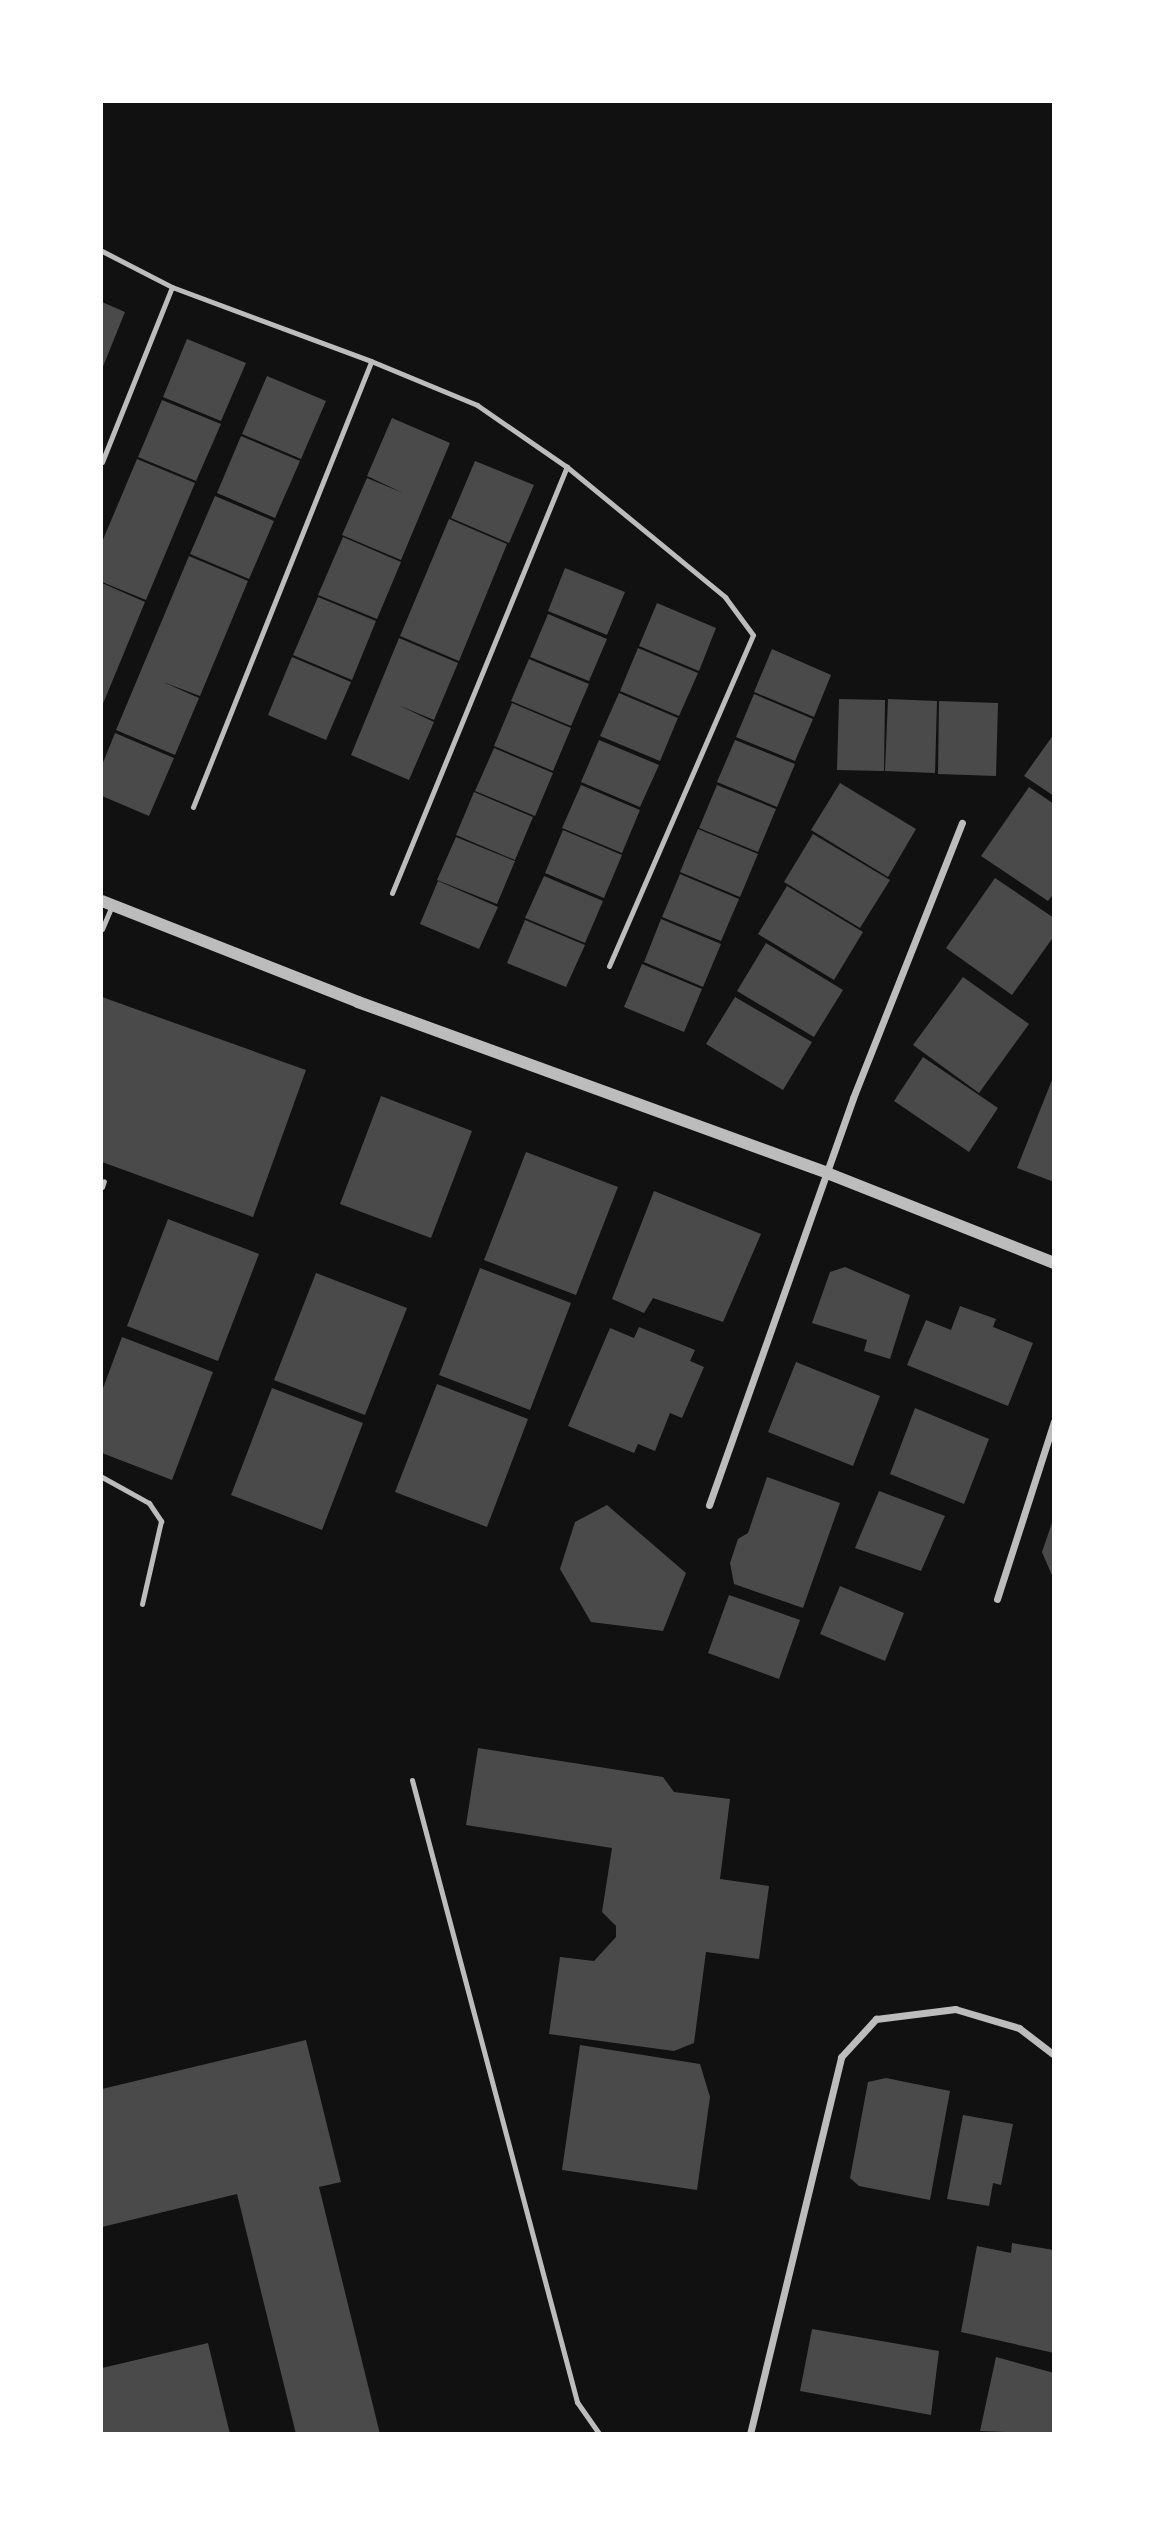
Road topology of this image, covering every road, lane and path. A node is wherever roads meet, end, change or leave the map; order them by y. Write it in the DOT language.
graph roads {
  1 [pos="102,251"];
  2 [pos="172,287"];
  3 [pos="372,361"];
  4 [pos="102,462"];
  5 [pos="567,467"];
  6 [pos="193,807"];
  7 [pos="962,823"];
  8 [pos="392,893"];
  9 [pos="107,903"];
  10 [pos="102,929"];
  11 [pos="609,966"];
  12 [pos="827,1173"];
  13 [pos="1054,1263"];
  14 [pos="1054,1421"];
  15 [pos="102,1478"];
  16 [pos="709,1505"];
  17 [pos="998,1599"];
  18 [pos="142,1604"];
  19 [pos="412,1780"];
  20 [pos="1054,2055"];
  21 [pos="599,2434"];
  22 [pos="750,2434"];
  1 -- 2 [label="lane"];
  2 -- 3 [label="lane"];
  2 -- 4 [label="lane"];
  3 -- 5 [label="lane"];
  3 -- 6 [label="lane"];
  5 -- 8 [label="lane"];
  5 -- 11 [label="lane"];
  7 -- 12 [label="street"];
  9 -- 10 [label="lane"];
  9 -- 12 [label="street"];
  12 -- 13 [label="street"];
  12 -- 16 [label="street"];
  14 -- 17 [label="street"];
  15 -- 18 [label="lane"];
  19 -- 21 [label="lane"];
  20 -- 22 [label="street"];
}
